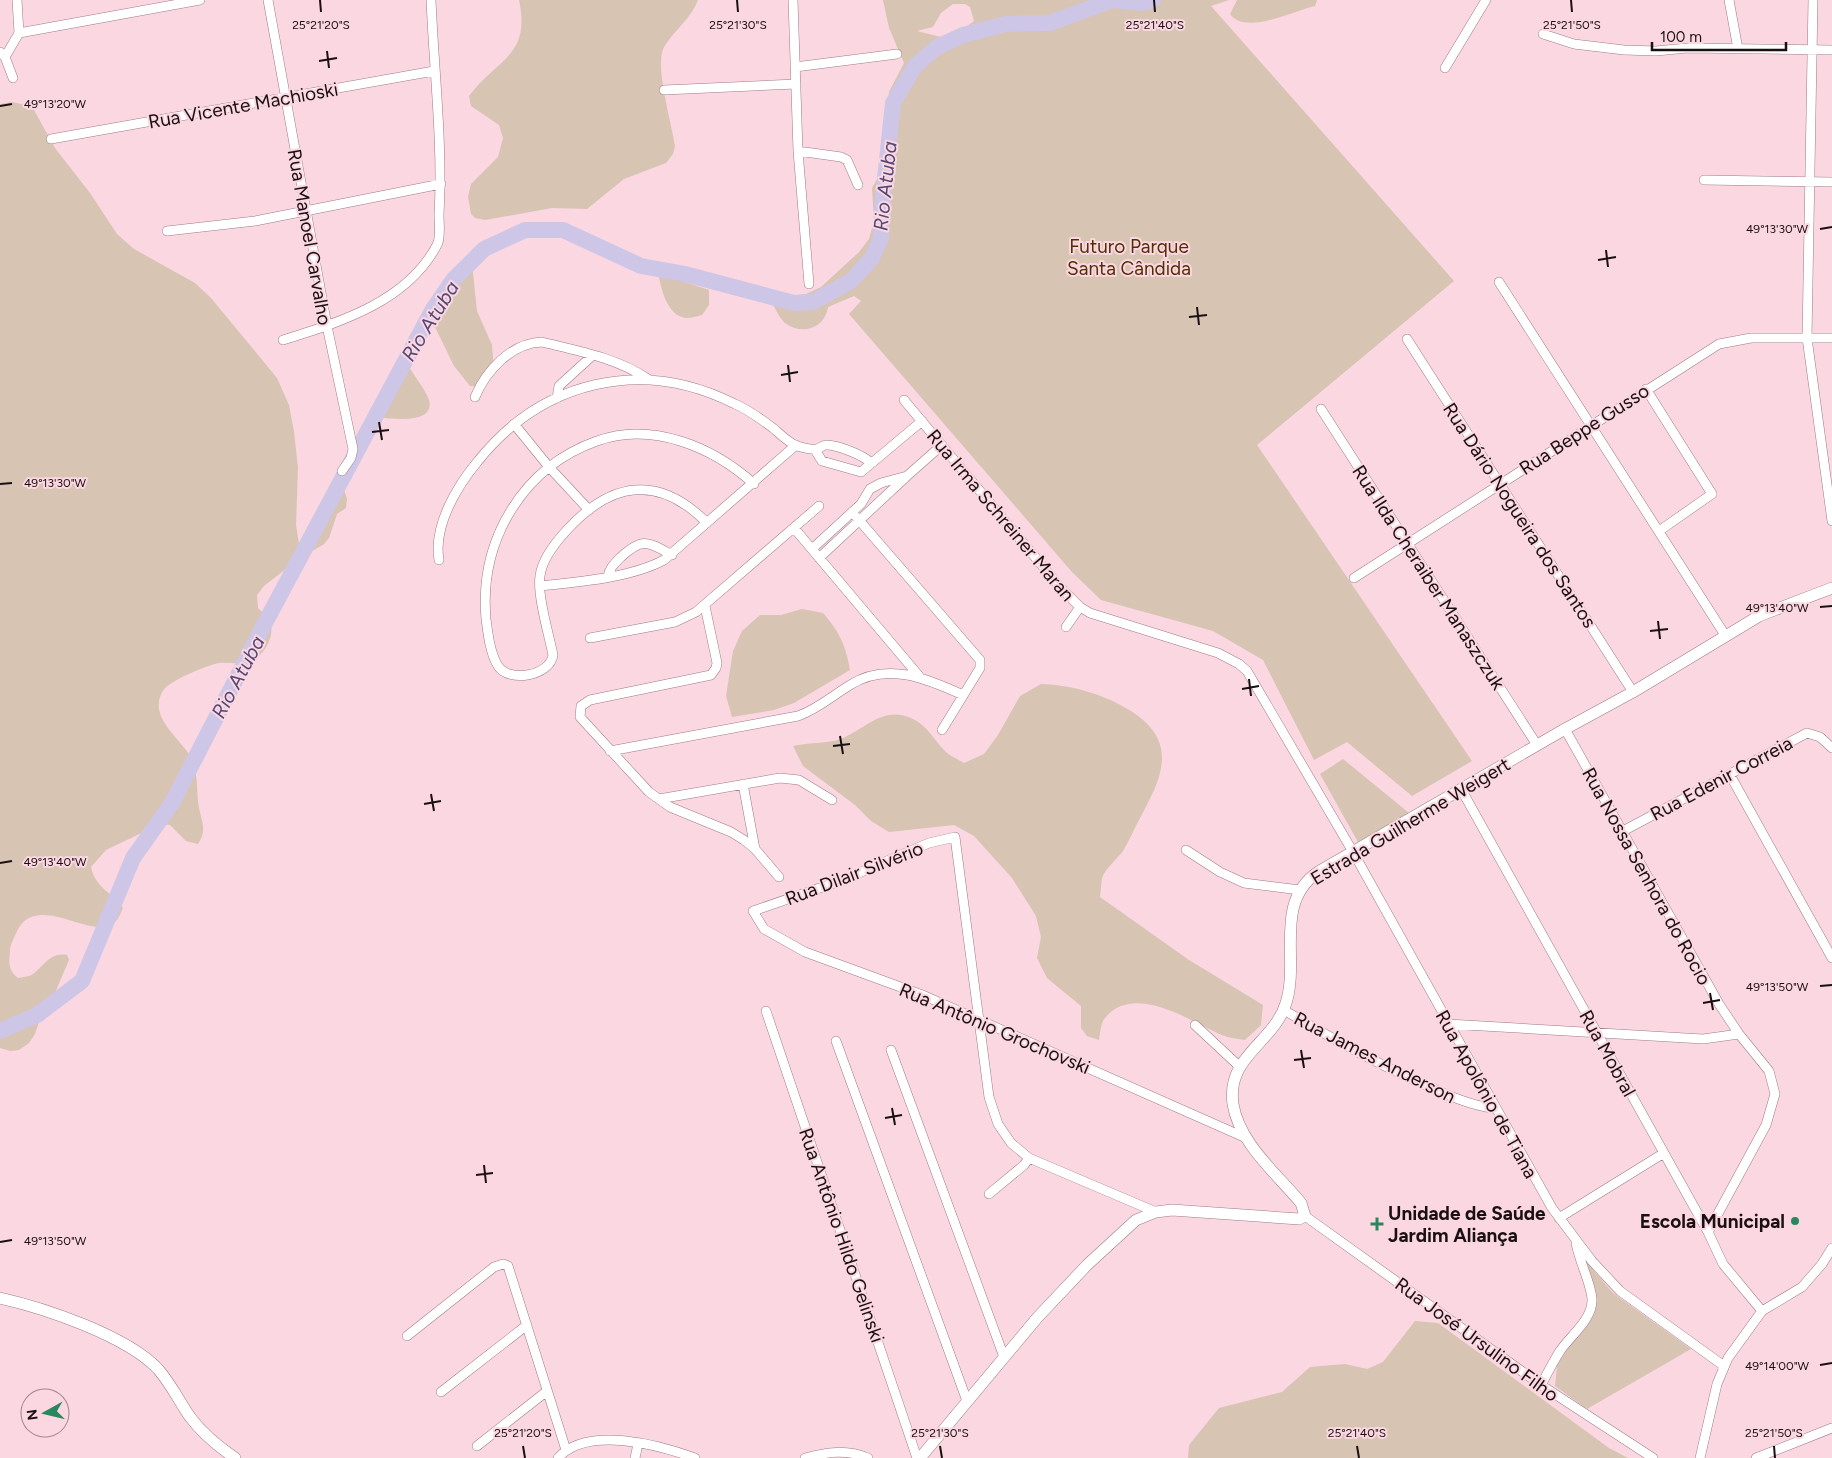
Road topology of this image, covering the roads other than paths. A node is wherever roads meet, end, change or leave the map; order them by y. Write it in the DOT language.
graph roads {
  1 [pos="17,0"];
  2 [pos="200,0"];
  3 [pos="268,0"];
  4 [pos="431,0"];
  5 [pos="793,0"];
  6 [pos="1486,0"];
  7 [pos="1729,0"];
  8 [pos="1813,0"];
  9 [pos="19,33"];
  10 [pos="1543,34"];
  11 [pos="1738,49"];
  12 [pos="1812,50"];
  13 [pos="1832,50"];
  14 [pos="897,54"];
  15 [pos="2,55"];
  16 [pos="795,68"];
  17 [pos="1445,68"];
  18 [pos="434,71"];
  19 [pos="13,78"];
  20 [pos="796,84"];
  21 [pos="664,90"];
  22 [pos="285,97"];
  23 [pos="51,139"];
  24 [pos="798,151"];
  25 [pos="1704,180"];
  26 [pos="1810,181"];
  27 [pos="1832,182"];
  28 [pos="441,184"];
  29 [pos="858,185"];
  30 [pos="305,209"];
  31 [pos="167,231"];
  32 [pos="1499,282"];
  33 [pos="809,284"];
  34 [pos="327,326"];
  35 [pos="1807,338"];
  36 [pos="1832,338"];
  37 [pos="1407,339"];
  38 [pos="283,340"];
  39 [pos="593,355"];
  40 [pos="648,380"];
  41 [pos="1646,389"];
  42 [pos="475,398"];
  43 [pos="557,398"];
  44 [pos="904,400"];
  45 [pos="1321,409"];
  46 [pos="922,421"];
  47 [pos="514,424"];
  48 [pos="1590,424"];
  49 [pos="942,445"];
  50 [pos="796,446"];
  51 [pos="815,450"];
  52 [pos="871,463"];
  53 [pos="549,467"];
  54 [pos="342,471"];
  55 [pos="907,476"];
  56 [pos="1500,483"];
  57 [pos="754,484"];
  58 [pos="875,486"];
  59 [pos="884,498"];
  60 [pos="819,506"];
  61 [pos="588,510"];
  62 [pos="852,512"];
  63 [pos="860,521"];
  64 [pos="1832,521"];
  65 [pos="707,523"];
  66 [pos="794,528"];
  67 [pos="1659,531"];
  68 [pos="1407,543"];
  69 [pos="812,549"];
  70 [pos="672,555"];
  71 [pos="819,558"];
  72 [pos="439,560"];
  73 [pos="608,576"];
  74 [pos="1354,578"];
  75 [pos="540,586"];
  76 [pos="1832,588"];
  77 [pos="705,606"];
  78 [pos="1080,607"];
  79 [pos="1066,628"];
  80 [pos="1725,635"];
  81 [pos="590,638"];
  82 [pos="919,676"];
  83 [pos="1633,692"];
  84 [pos="963,695"];
  85 [pos="1565,728"];
  86 [pos="942,730"];
  87 [pos="1537,745"];
  88 [pos="1832,748"];
  89 [pos="610,751"];
  90 [pos="1730,774"];
  91 [pos="742,784"];
  92 [pos="1461,789"];
  93 [pos="659,800"];
  94 [pos="832,800"];
  95 [pos="1623,831"];
  96 [pos="755,849"];
  97 [pos="1186,850"];
  98 [pos="1353,852"];
  99 [pos="779,877"];
  100 [pos="1300,890"];
  101 [pos="754,912"];
  102 [pos="1832,958"];
  103 [pos="1284,1010"];
  104 [pos="766,1012"];
  105 [pos="979,1020"];
  106 [pos="1448,1024"];
  107 [pos="1195,1025"];
  108 [pos="1596,1032"];
  109 [pos="1739,1034"];
  110 [pos="836,1041"];
  111 [pos="891,1050"];
  112 [pos="1240,1066"];
  113 [pos="1496,1109"];
  114 [pos="1246,1138"];
  115 [pos="1664,1153"];
  116 [pos="1029,1158"];
  117 [pos="989,1194"];
  118 [pos="1156,1212"];
  119 [pos="1305,1216"];
  120 [pos="1559,1218"];
  121 [pos="1708,1232"];
  122 [pos="1576,1240"];
  123 [pos="1832,1248"];
  124 [pos="0,1298"];
  125 [pos="1762,1311"];
  126 [pos="527,1325"];
  127 [pos="408,1336"];
  128 [pos="1004,1358"];
  129 [pos="1724,1366"];
  130 [pos="1541,1385"];
  131 [pos="547,1391"];
  132 [pos="441,1392"];
  133 [pos="967,1401"];
  134 [pos="1832,1428"];
  135 [pos="638,1444"];
  136 [pos="476,1446"];
  137 [pos="566,1450"];
  138 [pos="235,1458"];
  139 [pos="558,1458"];
  140 [pos="635,1458"];
  141 [pos="695,1458"];
  142 [pos="805,1458"];
  143 [pos="868,1458"];
  144 [pos="918,1458"];
  145 [pos="1653,1458"];
  146 [pos="1700,1458"];
  147 [pos="1756,1458"];
  1 -- 9 [label="street"];
  2 -- 9 [label="street"];
  3 -- 22 [label="street, Rua Manoel Carvalho"];
  4 -- 18 [label="street"];
  5 -- 16 [label="street"];
  6 -- 17 [label="street"];
  7 -- 11 [label="street"];
  8 -- 12 [label="street"];
  9 -- 15 [label="street"];
  10 -- 11 [label="street"];
  11 -- 12 [label="street"];
  12 -- 13 [label="street"];
  12 -- 26 [label="street"];
  14 -- 16 [label="street"];
  15 -- 19 [label="street"];
  16 -- 20 [label="street"];
  18 -- 22 [label="street, Rua Vicente Machioski"];
  18 -- 28 [label="street"];
  20 -- 21 [label="street"];
  20 -- 24 [label="street"];
  22 -- 23 [label="street, Rua Vicente Machioski"];
  22 -- 30 [label="street, Rua Manoel Carvalho"];
  24 -- 29 [label="street"];
  24 -- 33 [label="street"];
  25 -- 26 [label="street"];
  26 -- 27 [label="street"];
  26 -- 35 [label="street"];
  28 -- 30 [label="street"];
  28 -- 34 [label="street"];
  30 -- 31 [label="street"];
  30 -- 34 [label="street, Rua Manoel Carvalho"];
  32 -- 48 [label="street"];
  34 -- 38 [label="street"];
  34 -- 54 [label="street, Rua Manoel Carvalho"];
  35 -- 36 [label="street, Rua Beppe Gusso"];
  35 -- 41 [label="street, Rua Beppe Gusso"];
  35 -- 64 [label="street"];
  37 -- 56 [label="street, Rua Dário Nogueira dos Santos"];
  39 -- 40 [label="street"];
  39 -- 42 [label="street"];
  39 -- 43 [label="street"];
  40 -- 43 [label="street"];
  40 -- 50 [label="street"];
  41 -- 48 [label="street, Rua Beppe Gusso"];
  41 -- 67 [label="street"];
  43 -- 47 [label="street"];
  44 -- 46 [label="street, Rua Irma Schreiner Maran"];
  45 -- 68 [label="street, Rua Ilda Cheraiber Manaszczuk"];
  46 -- 49 [label="street, Rua Irma Schreiner Maran"];
  46 -- 52 [label="street"];
  47 -- 53 [label="street"];
  47 -- 72 [label="street"];
  48 -- 56 [label="street, Rua Beppe Gusso"];
  48 -- 67 [label="street"];
  49 -- 55 [label="street"];
  49 -- 78 [label="street, Rua Irma Schreiner Maran"];
  50 -- 51 [label="street"];
  50 -- 57 [label="street"];
  51 -- 52 [label="street"];
  51 -- 52 [label="street"];
  53 -- 57 [label="street"];
  53 -- 61 [label="street"];
  53 -- 75 [label="street"];
  55 -- 58 [label="street"];
  55 -- 59 [label="street"];
  56 -- 68 [label="street, Rua Beppe Gusso"];
  56 -- 83 [label="street, Rua Dário Nogueira dos Santos"];
  57 -- 65 [label="street"];
  58 -- 59 [label="street"];
  58 -- 62 [label="street"];
  59 -- 63 [label="street"];
  60 -- 66 [label="street"];
  61 -- 65 [label="street"];
  61 -- 75 [label="street"];
  62 -- 63 [label="street"];
  62 -- 69 [label="street"];
  63 -- 71 [label="street"];
  63 -- 84 [label="street"];
  65 -- 70 [label="street"];
  66 -- 69 [label="street"];
  66 -- 77 [label="street"];
  67 -- 80 [label="street"];
  68 -- 74 [label="street, Rua Beppe Gusso"];
  68 -- 87 [label="street, Rua Ilda Cheraiber Manaszczuk"];
  69 -- 71 [label="street"];
  70 -- 73 [label="street"];
  70 -- 73 [label="street"];
  71 -- 82 [label="street"];
  73 -- 75 [label="street"];
  76 -- 80 [label="street, Estrada Guilherme Weigert"];
  77 -- 81 [label="street"];
  77 -- 89 [label="street"];
  78 -- 79 [label="street"];
  78 -- 98 [label="street, Rua Irma Schreiner Maran"];
  80 -- 83 [label="street, Estrada Guilherme Weigert"];
  82 -- 84 [label="street"];
  82 -- 89 [label="street"];
  83 -- 85 [label="street, Estrada Guilherme Weigert"];
  84 -- 86 [label="street"];
  85 -- 87 [label="street, Estrada Guilherme Weigert"];
  85 -- 95 [label="street, Rua Nossa Senhora do Rocio"];
  87 -- 92 [label="street, Estrada Guilherme Weigert"];
  88 -- 90 [label="street, Rua Edenir Correia"];
  89 -- 93 [label="street"];
  90 -- 95 [label="street, Rua Edenir Correia"];
  90 -- 102 [label="street"];
  91 -- 93 [label="street"];
  91 -- 94 [label="street"];
  91 -- 96 [label="street"];
  92 -- 98 [label="street, Estrada Guilherme Weigert"];
  92 -- 108 [label="street, Rua Mobral"];
  93 -- 96 [label="street"];
  95 -- 109 [label="street, Rua Nossa Senhora do Rocio"];
  96 -- 99 [label="street"];
  97 -- 100 [label="street"];
  98 -- 100 [label="street, Estrada Guilherme Weigert"];
  98 -- 106 [label="street, Rua Apolônio de Tiana"];
  100 -- 103 [label="street, Estrada Guilherme Weigert"];
  101 -- 105 [label="street, Rua Antônio Grochovski"];
  101 -- 105 [label="street, Rua Dilair Silvério"];
  103 -- 112 [label="street, Estrada Guilherme Weigert"];
  103 -- 113 [label="street, Rua James Anderson"];
  104 -- 144 [label="street, Rua Antônio Hildo Gelinski"];
  105 -- 114 [label="street, Rua Antônio Grochovski"];
  105 -- 116 [label="street"];
  106 -- 108 [label="street"];
  106 -- 113 [label="street, Rua Apolônio de Tiana"];
  107 -- 112 [label="street"];
  108 -- 109 [label="street"];
  108 -- 115 [label="street, Rua Mobral"];
  109 -- 121 [label="street, Rua Nossa Senhora do Rocio"];
  110 -- 133 [label="street"];
  111 -- 128 [label="street"];
  112 -- 114 [label="street, Estrada Guilherme Weigert"];
  113 -- 120 [label="street, Rua Apolônio de Tiana"];
  114 -- 119 [label="street, Estrada Guilherme Weigert"];
  115 -- 120 [label="street"];
  115 -- 121 [label="street, Rua Mobral"];
  116 -- 117 [label="street"];
  116 -- 118 [label="street"];
  118 -- 119 [label="street"];
  118 -- 128 [label="street"];
  119 -- 130 [label="street, Rua José Ursulino Filho"];
  120 -- 122 [label="street, Rua Apolônio de Tiana"];
  121 -- 125 [label="street, Rua Mobral"];
  122 -- 129 [label="street, Rua Apolônio de Tiana"];
  122 -- 130 [label="street"];
  123 -- 125 [label="street"];
  124 -- 138 [label="street"];
  125 -- 129 [label="street"];
  126 -- 127 [label="street"];
  126 -- 131 [label="street"];
  126 -- 132 [label="street"];
  128 -- 133 [label="street"];
  129 -- 146 [label="street"];
  130 -- 145 [label="street, Rua José Ursulino Filho"];
  131 -- 136 [label="street"];
  131 -- 137 [label="street"];
  133 -- 144 [label="street"];
  134 -- 147 [label="street"];
  135 -- 137 [label="street"];
  135 -- 140 [label="street"];
  135 -- 141 [label="street"];
  137 -- 139 [label="street"];
  142 -- 143 [label="street"];
}
